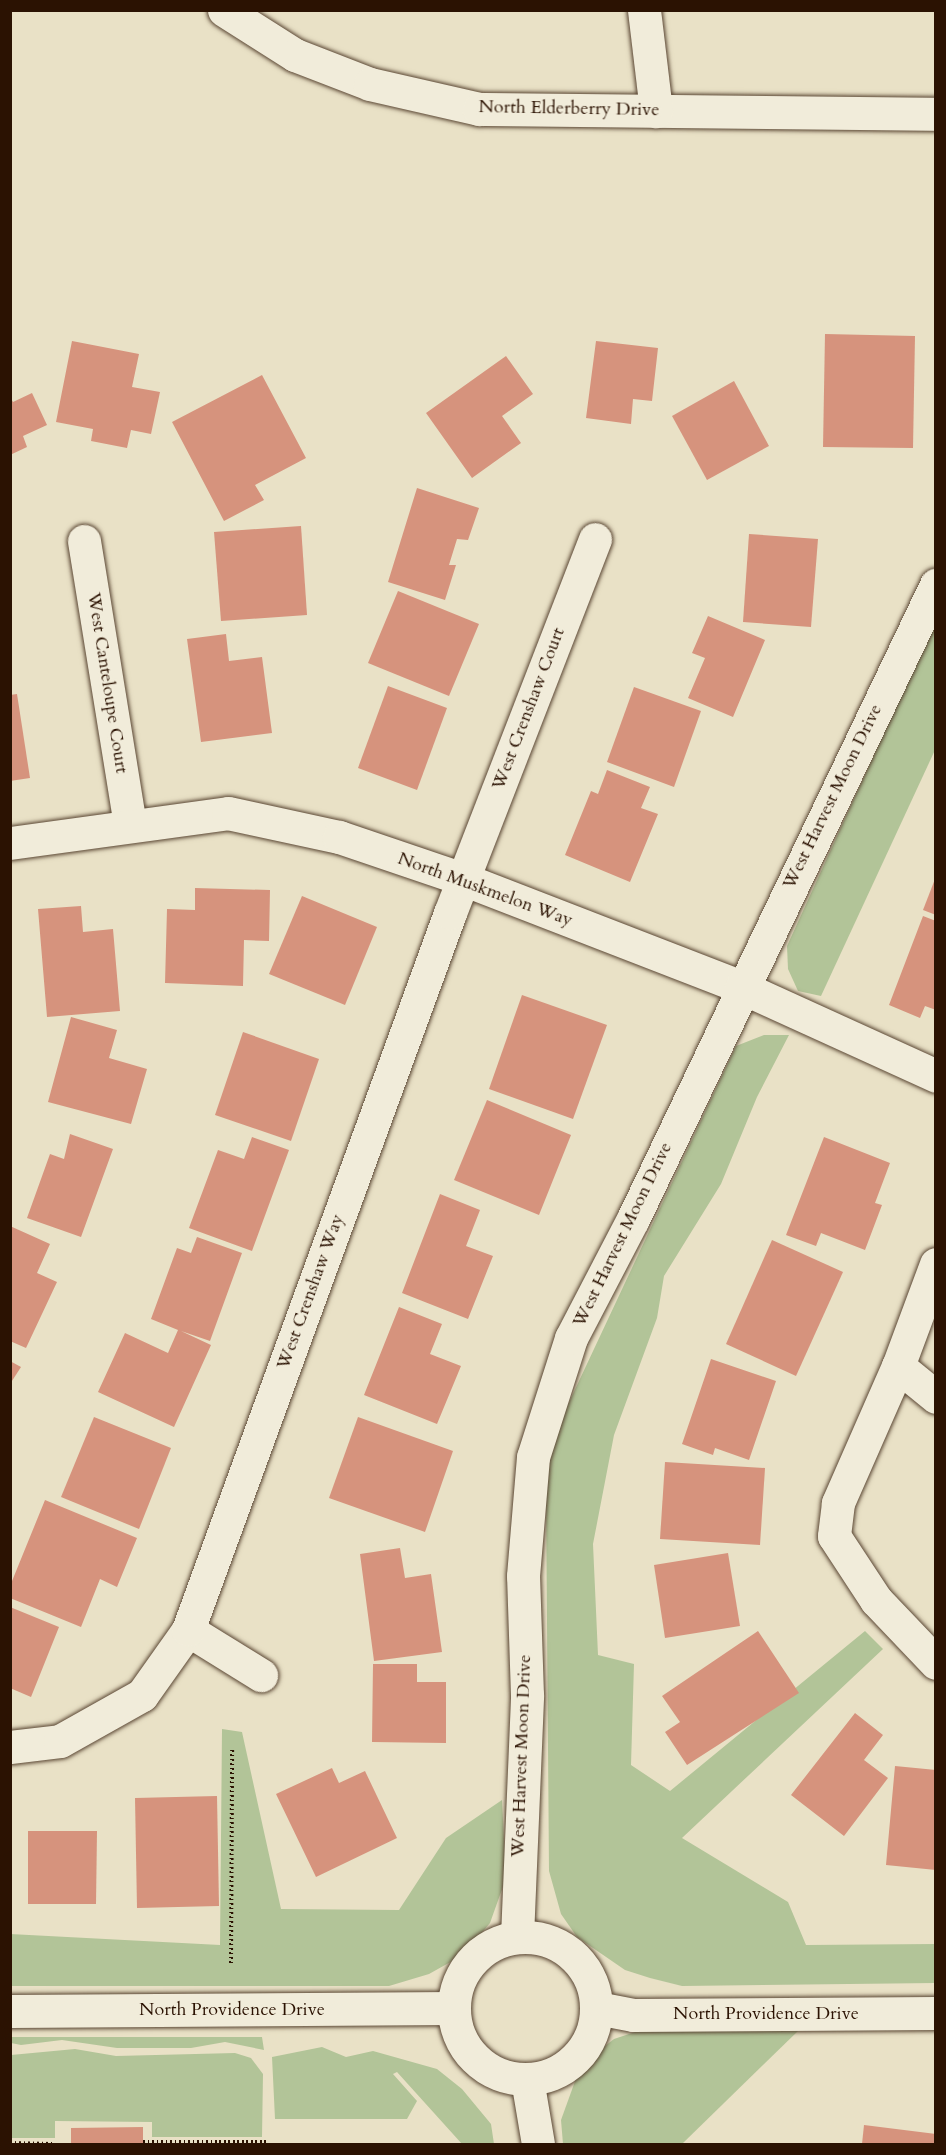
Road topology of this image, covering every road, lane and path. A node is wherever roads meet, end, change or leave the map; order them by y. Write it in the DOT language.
graph roads {
  1 [pos="224,10"];
  2 [pos="644,10"];
  3 [pos="656,111"];
  4 [pos="936,114"];
  5 [pos="595,539"];
  6 [pos="84,541"];
  7 [pos="936,585"];
  8 [pos="130,824"];
  9 [pos="10,843"];
  10 [pos="463,879"];
  11 [pos="741,987"];
  12 [pos="936,1076"];
  13 [pos="936,1264"];
  14 [pos="898,1366"];
  15 [pos="936,1397"];
  16 [pos="188,1630"];
  17 [pos="936,1664"];
  18 [pos="261,1675"];
  19 [pos="10,1747"];
  20 [pos="232,1748"];
  21 [pos="517,1937"];
  22 [pos="231,1963"];
  23 [pos="454,2008"];
  24 [pos="597,2008"];
  25 [pos="10,2011"];
  26 [pos="936,2013"];
  27 [pos="527,2079"];
  28 [pos="143,2142"];
  29 [pos="268,2142"];
  30 [pos="10,2143"];
  31 [pos="52,2145"];
  32 [pos="538,2145"];
  1 -- 3 [label="street, North Elderberry Drive"];
  2 -- 3 [label="street"];
  3 -- 4 [label="street, North Elderberry Drive"];
  5 -- 10 [label="street, West Crenshaw Court"];
  6 -- 8 [label="street, West Canteloupe Court"];
  7 -- 11 [label="street, West Harvest Moon Drive"];
  8 -- 9 [label="street, North Muskmelon Way"];
  8 -- 10 [label="street, North Muskmelon Way"];
  10 -- 11 [label="street, North Muskmelon Way"];
  10 -- 16 [label="street, West Crenshaw Way"];
  11 -- 12 [label="street, North Muskmelon Way"];
  11 -- 21 [label="street, West Harvest Moon Drive"];
  13 -- 14 [label="street"];
  14 -- 15 [label="street"];
  14 -- 17 [label="street"];
  16 -- 18 [label="street"];
  16 -- 19 [label="street, West Crenshaw Way"];
  20 -- 22 [label="path"];
  21 -- 23 [label="street"];
  21 -- 24 [label="street"];
  23 -- 25 [label="street, North Providence Drive"];
  23 -- 27 [label="street"];
  24 -- 26 [label="street, North Providence Drive"];
  24 -- 27 [label="street"];
  27 -- 32 [label="street"];
  28 -- 29 [label="path"];
  30 -- 31 [label="path"];
}
